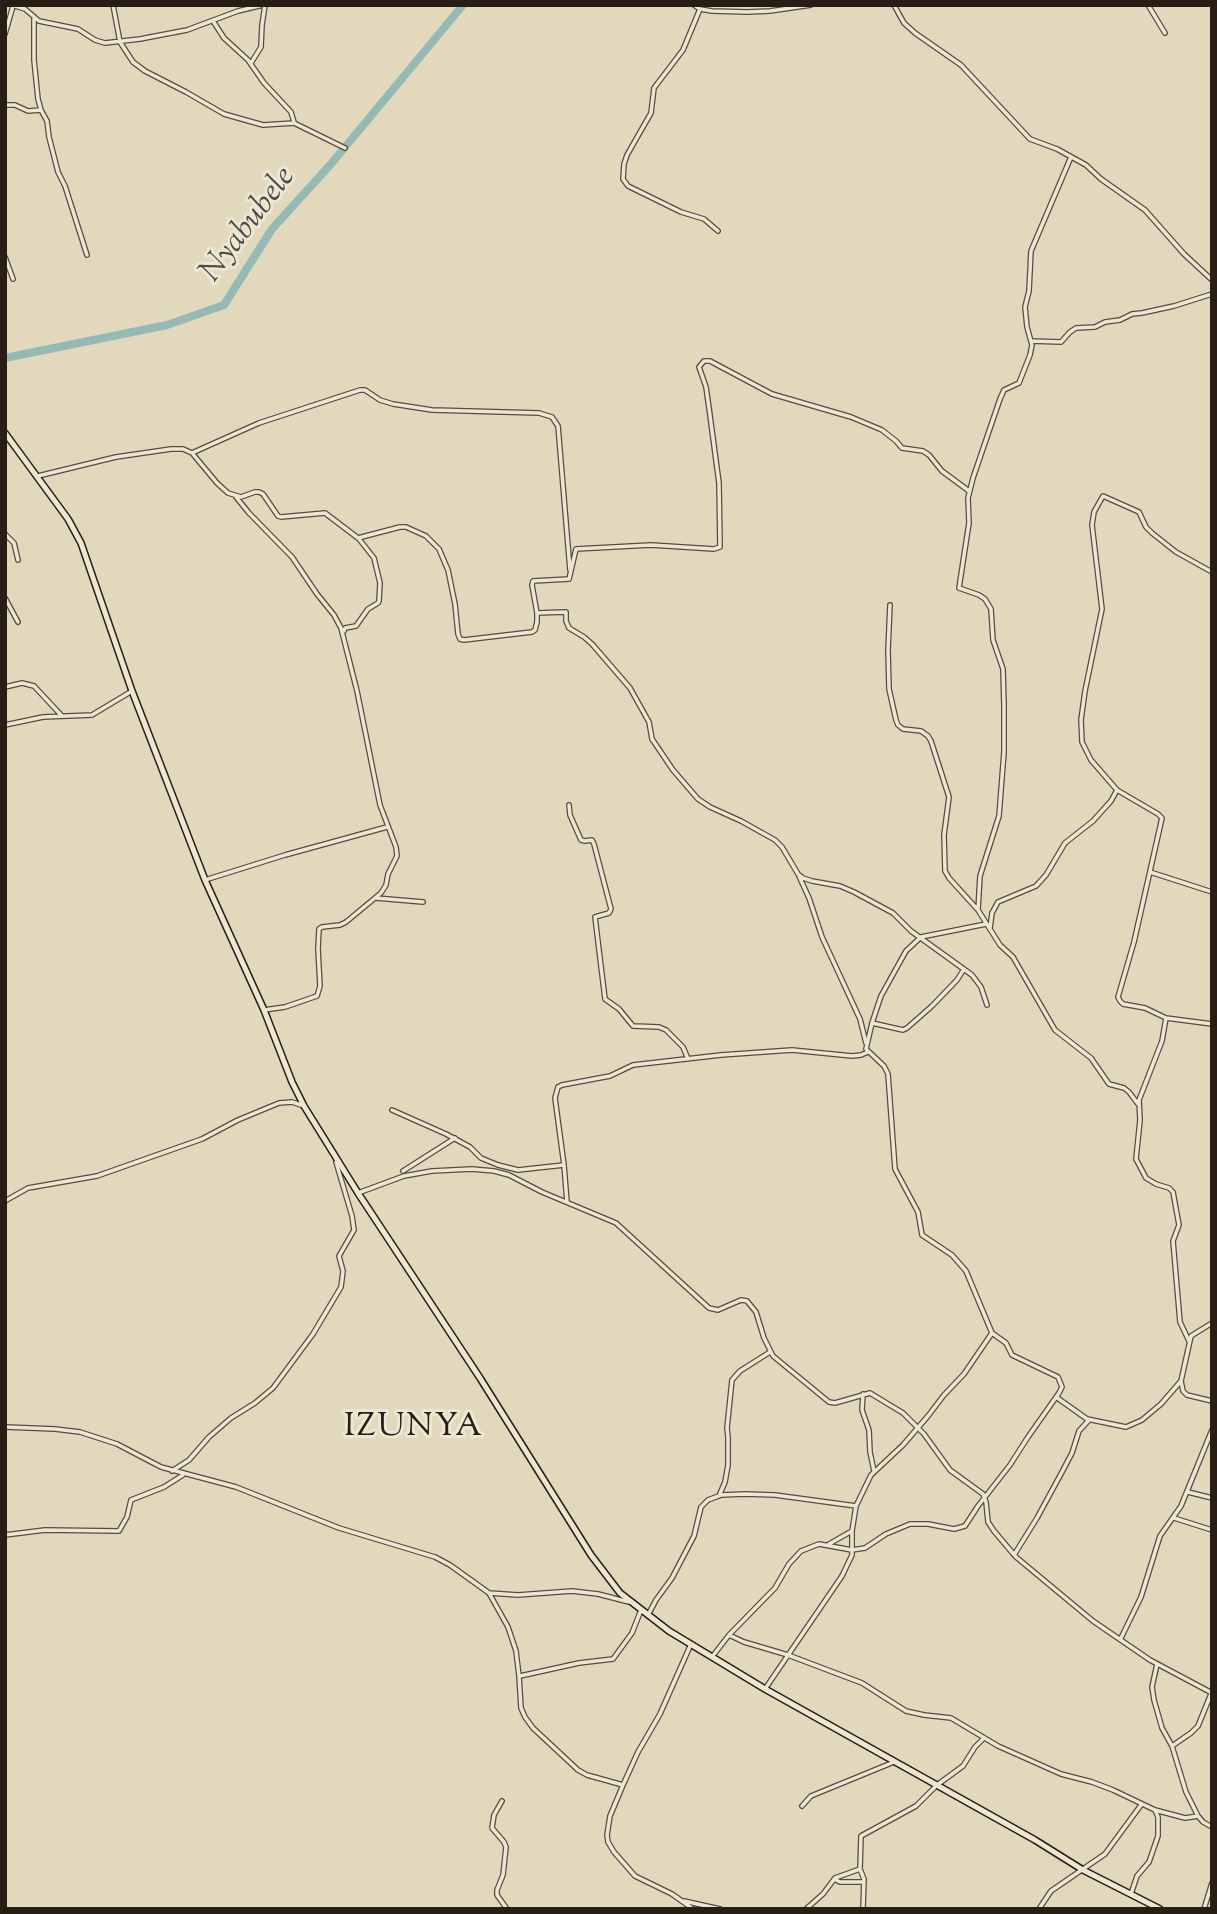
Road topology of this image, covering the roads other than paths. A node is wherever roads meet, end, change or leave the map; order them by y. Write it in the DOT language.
graph roads {
  1 [pos="13,5"];
  2 [pos="113,5"];
  3 [pos="264,5"];
  4 [pos="694,5"];
  5 [pos="811,5"];
  6 [pos="894,5"];
  7 [pos="1147,5"];
  8 [pos="700,9"];
  9 [pos="34,19"];
  10 [pos="214,21"];
  11 [pos="1165,33"];
  12 [pos="5,34"];
  13 [pos="120,42"];
  14 [pos="251,64"];
  15 [pos="5,104"];
  16 [pos="41,110"];
  17 [pos="294,123"];
  18 [pos="345,148"];
  19 [pos="1071,157"];
  20 [pos="718,231"];
  21 [pos="87,255"];
  22 [pos="5,257"];
  23 [pos="13,279"];
  24 [pos="1212,280"];
  25 [pos="1212,294"];
  26 [pos="1031,341"];
  27 [pos="6,435"];
  28 [pos="192,453"];
  29 [pos="36,477"];
  30 [pos="969,491"];
  31 [pos="236,497"];
  32 [pos="5,534"];
  33 [pos="358,538"];
  34 [pos="18,560"];
  35 [pos="1212,572"];
  36 [pos="570,576"];
  37 [pos="5,598"];
  38 [pos="890,605"];
  39 [pos="537,613"];
  40 [pos="18,622"];
  41 [pos="344,634"];
  42 [pos="5,687"];
  43 [pos="132,691"];
  44 [pos="62,716"];
  45 [pos="5,725"];
  46 [pos="1117,790"];
  47 [pos="569,805"];
  48 [pos="387,827"];
  49 [pos="1150,872"];
  50 [pos="798,874"];
  51 [pos="205,880"];
  52 [pos="1212,892"];
  53 [pos="374,899"];
  54 [pos="423,902"];
  55 [pos="978,910"];
  56 [pos="986,923"];
  57 [pos="990,928"];
  58 [pos="921,937"];
  59 [pos="964,969"];
  60 [pos="986,1004"];
  61 [pos="264,1010"];
  62 [pos="1166,1018"];
  63 [pos="872,1023"];
  64 [pos="1212,1024"];
  65 [pos="867,1045"];
  66 [pos="867,1052"];
  67 [pos="688,1059"];
  68 [pos="1138,1104"];
  69 [pos="304,1106"];
  70 [pos="392,1110"];
  71 [pos="455,1138"];
  72 [pos="334,1152"];
  73 [pos="565,1165"];
  74 [pos="403,1171"];
  75 [pos="358,1193"];
  76 [pos="5,1201"];
  77 [pos="567,1203"];
  78 [pos="1212,1323"];
  79 [pos="992,1333"];
  80 [pos="1189,1342"];
  81 [pos="771,1352"];
  82 [pos="1181,1381"];
  83 [pos="863,1394"];
  84 [pos="1056,1397"];
  85 [pos="1212,1401"];
  86 [pos="1089,1420"];
  87 [pos="5,1427"];
  88 [pos="918,1427"];
  89 [pos="1212,1430"];
  90 [pos="173,1471"];
  91 [pos="874,1471"];
  92 [pos="185,1474"];
  93 [pos="1188,1492"];
  94 [pos="1212,1495"];
  95 [pos="719,1496"];
  96 [pos="985,1498"];
  97 [pos="856,1506"];
  98 [pos="1173,1518"];
  99 [pos="1212,1530"];
  100 [pos="852,1531"];
  101 [pos="5,1535"];
  102 [pos="828,1545"];
  103 [pos="852,1550"];
  104 [pos="1014,1555"];
  105 [pos="489,1593"];
  106 [pos="632,1603"];
  107 [pos="641,1610"];
  108 [pos="648,1615"];
  109 [pos="729,1634"];
  110 [pos="1121,1638"];
  111 [pos="691,1644"];
  112 [pos="788,1655"];
  113 [pos="712,1657"];
  114 [pos="1157,1664"];
  115 [pos="519,1676"];
  116 [pos="765,1689"];
  117 [pos="1212,1693"];
  118 [pos="984,1738"];
  119 [pos="1172,1746"];
  120 [pos="896,1761"];
  121 [pos="623,1785"];
  122 [pos="937,1785"];
  123 [pos="502,1801"];
  124 [pos="1142,1804"];
  125 [pos="802,1806"];
  126 [pos="1155,1810"];
  127 [pos="1198,1816"];
  128 [pos="1212,1827"];
  129 [pos="860,1869"];
  130 [pos="1083,1870"];
  131 [pos="834,1879"];
  132 [pos="863,1882"];
  133 [pos="1212,1884"];
  134 [pos="1130,1895"];
  135 [pos="682,1900"];
  136 [pos="507,1909"];
  137 [pos="694,1909"];
  138 [pos="720,1909"];
  139 [pos="806,1909"];
  140 [pos="863,1909"];
  141 [pos="1039,1909"];
  142 [pos="1160,1909"];
  143 [pos="1204,1909"];
  1 -- 9 [label="street"];
  1 -- 12 [label="street"];
  2 -- 13 [label="street"];
  3 -- 10 [label="street"];
  3 -- 14 [label="street"];
  4 -- 8 [label="street"];
  5 -- 8 [label="street"];
  6 -- 19 [label="street"];
  7 -- 11 [label="street"];
  8 -- 20 [label="street"];
  9 -- 13 [label="street"];
  9 -- 16 [label="street"];
  10 -- 13 [label="street"];
  10 -- 14 [label="street"];
  13 -- 17 [label="street"];
  14 -- 17 [label="street"];
  15 -- 16 [label="street"];
  16 -- 21 [label="street"];
  17 -- 18 [label="street"];
  19 -- 24 [label="street"];
  19 -- 26 [label="street"];
  22 -- 23 [label="street"];
  25 -- 26 [label="street"];
  26 -- 30 [label="street"];
  27 -- 29 [label="street"];
  28 -- 29 [label="street"];
  28 -- 31 [label="street"];
  28 -- 36 [label="street"];
  29 -- 43 [label="street"];
  30 -- 36 [label="street"];
  30 -- 55 [label="street"];
  31 -- 33 [label="street"];
  31 -- 41 [label="street"];
  32 -- 34 [label="street"];
  33 -- 39 [label="street"];
  33 -- 41 [label="street"];
  35 -- 46 [label="street"];
  36 -- 39 [label="street"];
  37 -- 40 [label="street"];
  38 -- 55 [label="street"];
  39 -- 50 [label="street"];
  41 -- 48 [label="street"];
  42 -- 44 [label="street"];
  43 -- 44 [label="street"];
  43 -- 51 [label="street"];
  44 -- 45 [label="street"];
  46 -- 49 [label="street"];
  46 -- 57 [label="street"];
  47 -- 67 [label="street"];
  48 -- 51 [label="street"];
  48 -- 53 [label="street"];
  49 -- 52 [label="street"];
  49 -- 62 [label="street"];
  50 -- 58 [label="street"];
  50 -- 65 [label="street"];
  51 -- 61 [label="street"];
  53 -- 54 [label="street"];
  53 -- 61 [label="street"];
  55 -- 56 [label="street"];
  56 -- 57 [label="street"];
  56 -- 58 [label="street"];
  57 -- 68 [label="street"];
  58 -- 59 [label="street"];
  58 -- 63 [label="street"];
  59 -- 60 [label="street"];
  59 -- 63 [label="street"];
  61 -- 69 [label="street"];
  62 -- 64 [label="street"];
  62 -- 68 [label="street"];
  63 -- 65 [label="street"];
  65 -- 66 [label="street"];
  66 -- 67 [label="street"];
  66 -- 79 [label="street"];
  67 -- 73 [label="street"];
  68 -- 80 [label="street"];
  69 -- 72 [label="street"];
  69 -- 76 [label="street"];
  70 -- 71 [label="street"];
  71 -- 73 [label="street"];
  71 -- 74 [label="street"];
  72 -- 75 [label="street"];
  72 -- 90 [label="street"];
  73 -- 77 [label="street"];
  75 -- 77 [label="street"];
  75 -- 106 [label="street"];
  77 -- 81 [label="street"];
  78 -- 80 [label="street"];
  79 -- 84 [label="street"];
  79 -- 88 [label="street"];
  80 -- 82 [label="street"];
  81 -- 83 [label="street"];
  81 -- 95 [label="street"];
  82 -- 85 [label="street"];
  82 -- 86 [label="street"];
  83 -- 88 [label="street"];
  83 -- 91 [label="street"];
  84 -- 86 [label="street"];
  84 -- 96 [label="street"];
  86 -- 104 [label="street"];
  87 -- 90 [label="street"];
  88 -- 91 [label="street"];
  88 -- 96 [label="street"];
  89 -- 93 [label="street"];
  90 -- 92 [label="street"];
  91 -- 97 [label="street"];
  92 -- 101 [label="street"];
  92 -- 105 [label="street"];
  93 -- 94 [label="street"];
  93 -- 98 [label="street"];
  95 -- 97 [label="street"];
  95 -- 108 [label="street"];
  96 -- 103 [label="street"];
  96 -- 104 [label="street"];
  97 -- 100 [label="street"];
  98 -- 99 [label="street"];
  98 -- 110 [label="street"];
  100 -- 102 [label="street"];
  100 -- 103 [label="street"];
  102 -- 103 [label="street"];
  102 -- 109 [label="street"];
  103 -- 112 [label="street"];
  104 -- 110 [label="street"];
  105 -- 106 [label="street"];
  105 -- 115 [label="street"];
  106 -- 107 [label="street"];
  107 -- 108 [label="street"];
  107 -- 115 [label="street"];
  108 -- 111 [label="street"];
  109 -- 112 [label="street"];
  109 -- 113 [label="street"];
  110 -- 114 [label="street"];
  111 -- 113 [label="street"];
  111 -- 121 [label="street"];
  112 -- 116 [label="street"];
  112 -- 118 [label="street"];
  113 -- 116 [label="street"];
  114 -- 117 [label="street"];
  114 -- 119 [label="street"];
  115 -- 121 [label="street"];
  116 -- 120 [label="street"];
  117 -- 119 [label="street"];
  118 -- 122 [label="street"];
  118 -- 124 [label="street"];
  119 -- 127 [label="street"];
  120 -- 122 [label="street"];
  120 -- 125 [label="street"];
  121 -- 135 [label="street"];
  122 -- 129 [label="street"];
  122 -- 130 [label="street"];
  123 -- 136 [label="street"];
  124 -- 126 [label="street"];
  124 -- 130 [label="street"];
  126 -- 127 [label="street"];
  126 -- 134 [label="street"];
  127 -- 128 [label="street"];
  129 -- 131 [label="street"];
  129 -- 132 [label="street"];
  130 -- 134 [label="street"];
  130 -- 141 [label="street"];
  131 -- 132 [label="street"];
  131 -- 139 [label="street"];
  132 -- 140 [label="street"];
  133 -- 143 [label="street"];
  134 -- 142 [label="street"];
  135 -- 137 [label="street"];
  135 -- 138 [label="street"];
}
